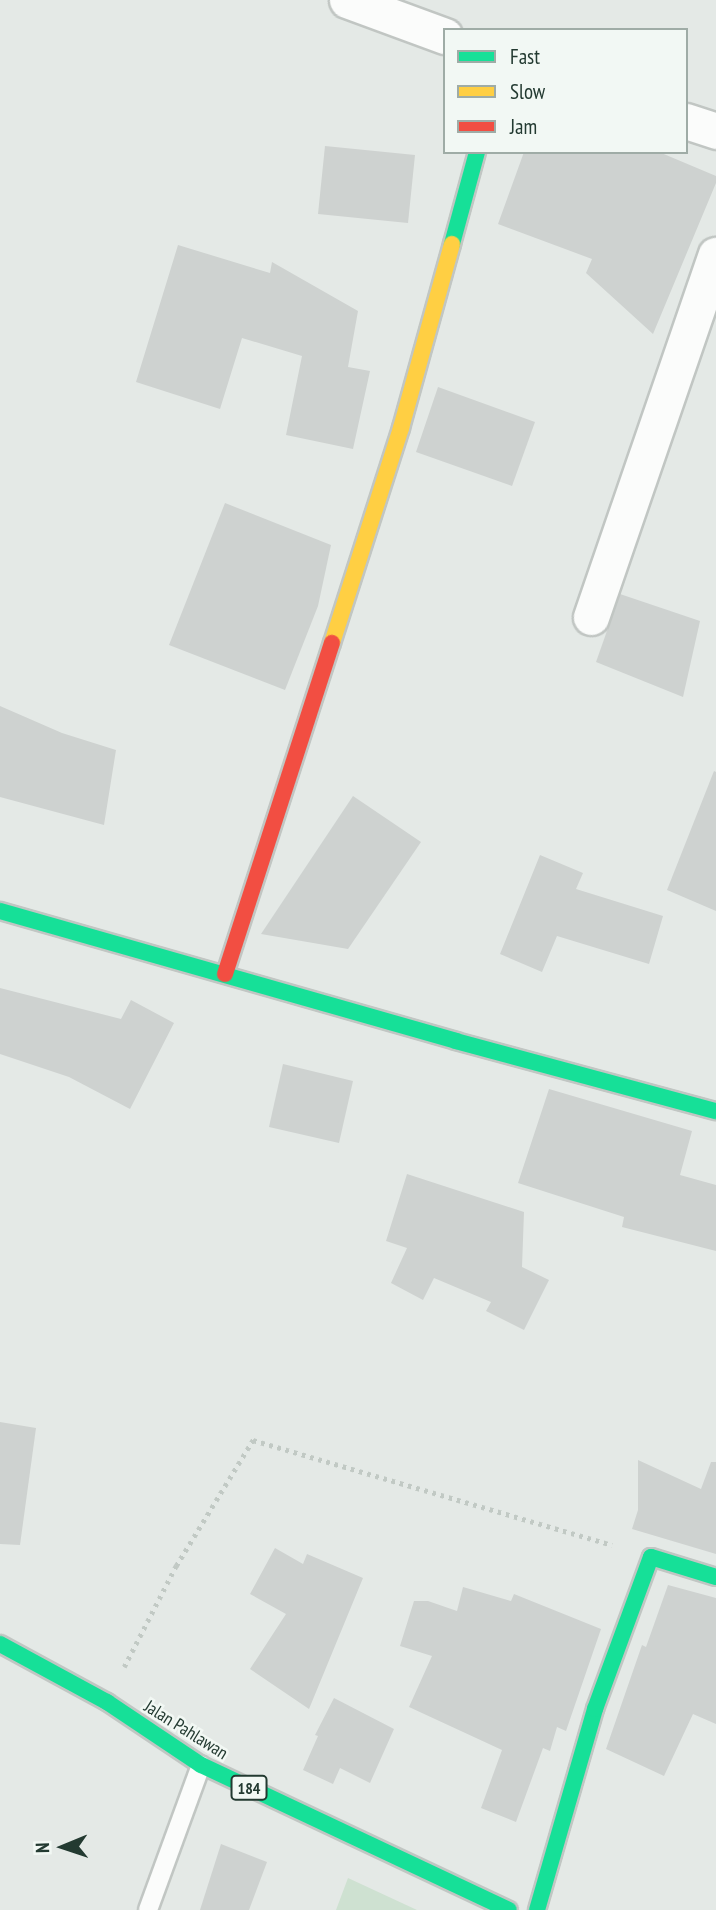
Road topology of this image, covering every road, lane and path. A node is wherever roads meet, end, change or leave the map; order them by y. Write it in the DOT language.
graph roads {
  1 [pos="346,0"];
  2 [pos="443,35"];
  3 [pos="688,122"];
  4 [pos="716,131"];
  5 [pos="476,154"];
  6 [pos="716,255"];
  7 [pos="592,617"];
  8 [pos="0,911"];
  9 [pos="225,974"];
  10 [pos="716,1111"];
  11 [pos="651,1557"];
  12 [pos="716,1577"];
  13 [pos="0,1644"];
  14 [pos="107,1702"];
  15 [pos="201,1765"];
  16 [pos="148,1910"];
  17 [pos="509,1910"];
  18 [pos="537,1910"];
  1 -- 2 [label="street"];
  3 -- 4 [label="street"];
  5 -- 9 [label="street"];
  6 -- 7 [label="street"];
  8 -- 9 [label="street"];
  9 -- 10 [label="street"];
  11 -- 12 [label="street"];
  11 -- 14 [label="path"];
  11 -- 18 [label="street"];
  13 -- 14 [label="street, Jalan Pahlawan / 184"];
  14 -- 15 [label="street, Jalan Pahlawan / 184"];
  15 -- 16 [label="lane"];
  15 -- 17 [label="street, Jalan Pahlawan / 184"];
}
